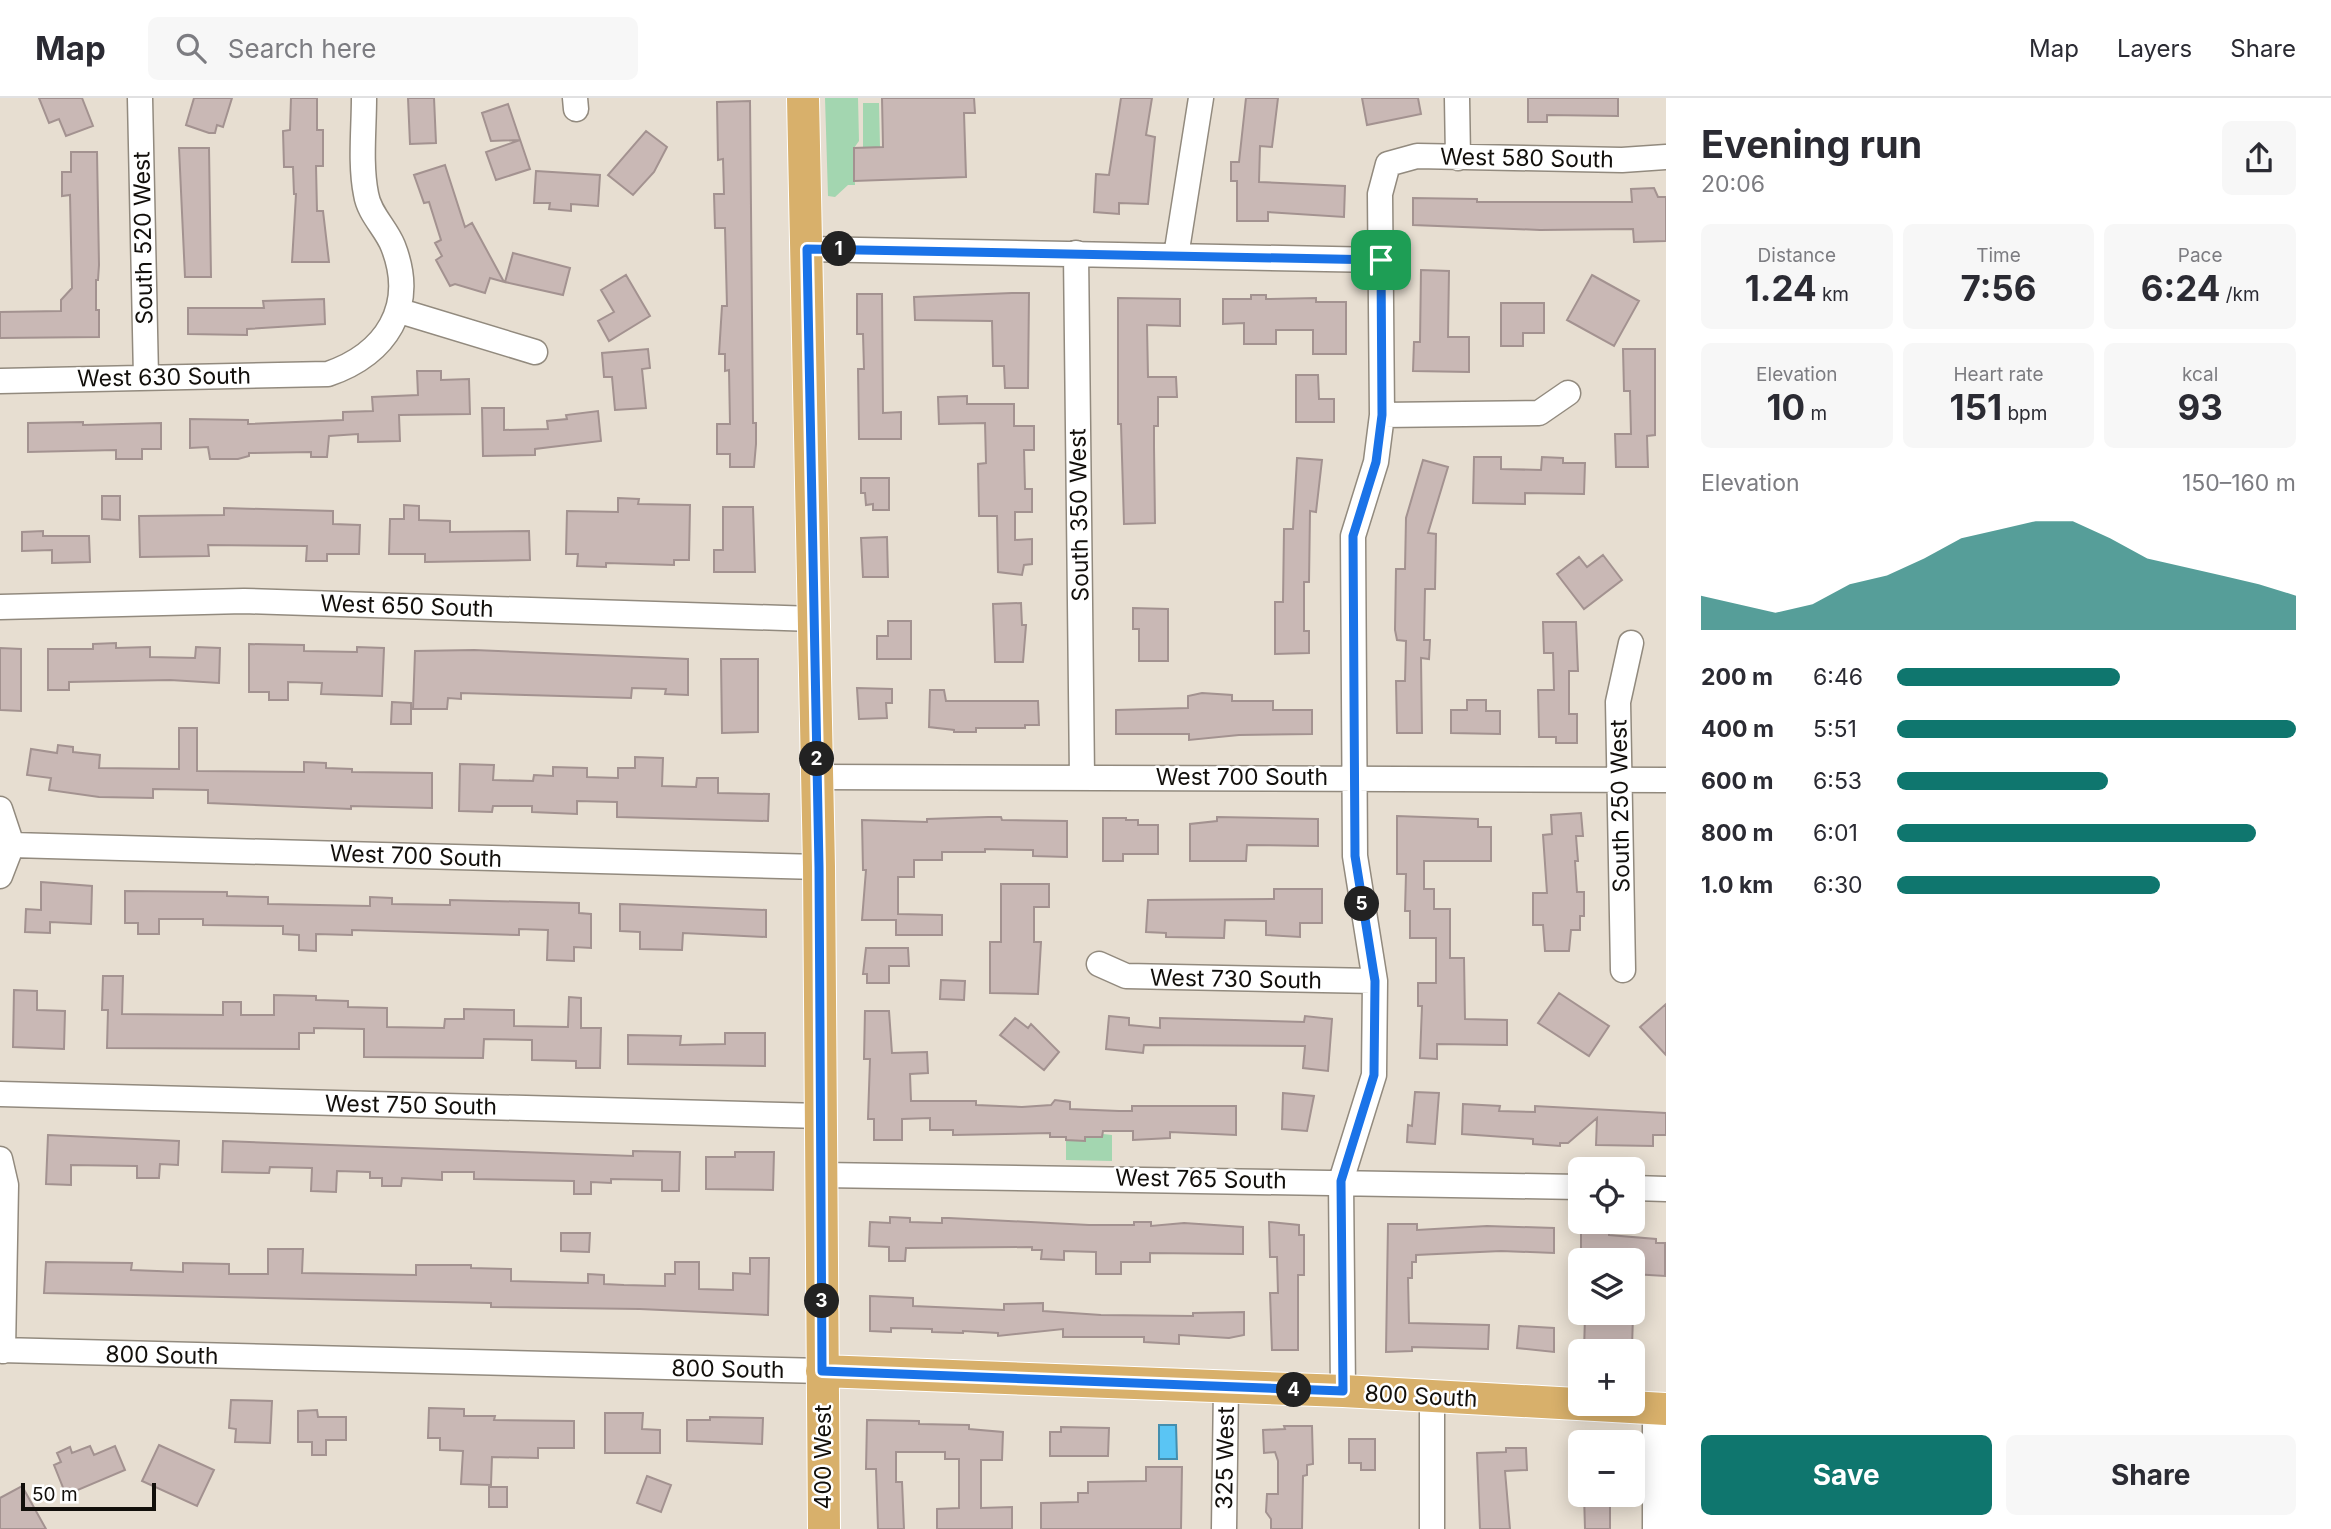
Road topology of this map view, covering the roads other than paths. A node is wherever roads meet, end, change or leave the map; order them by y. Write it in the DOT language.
graph roads {
  1 [pos="140,98"];
  2 [pos="364,98"];
  3 [pos="803,98"];
  4 [pos="1201,98"];
  5 [pos="1457,98"];
  6 [pos="1666,157"];
  7 [pos="1458,158"];
  8 [pos="807,249"];
  9 [pos="1076,253"];
  10 [pos="1176,256"];
  11 [pos="1381,260"];
  12 [pos="400,311"];
  13 [pos="535,352"];
  14 [pos="146,377"];
  15 [pos="0,381"];
  16 [pos="1568,393"];
  17 [pos="1382,415"];
  18 [pos="0,607"];
  19 [pos="814,619"];
  20 [pos="1632,643"];
  21 [pos="818,777"];
  22 [pos="1082,778"];
  23 [pos="1353,778"];
  24 [pos="1620,780"];
  25 [pos="1666,780"];
  26 [pos="0,809"];
  27 [pos="12,845"];
  28 [pos="819,867"];
  29 [pos="0,876"];
  30 [pos="1099,964"];
  31 [pos="1623,970"];
  32 [pos="1375,981"];
  33 [pos="0,1094"];
  34 [pos="822,1116"];
  35 [pos="0,1159"];
  36 [pos="822,1175"];
  37 [pos="1341,1181"];
  38 [pos="1568,1187"];
  39 [pos="1645,1188"];
  40 [pos="1666,1189"];
  41 [pos="1,1350"];
  42 [pos="822,1371"];
  43 [pos="1226,1387"];
  44 [pos="1343,1391"];
  45 [pos="1432,1396"];
  46 [pos="1660,1409"];
  47 [pos="824,1529"];
  48 [pos="1224,1529"];
  49 [pos="1432,1529"];
  50 [pos="1655,1529"];
  1 -- 14 [label="street, South 520 West"];
  2 -- 12 [label="street"];
  3 -- 8 [label="main road, 400 West"];
  4 -- 10 [label="street"];
  5 -- 7 [label="street"];
  6 -- 7 [label="street, West 580 South"];
  7 -- 11 [label="street, West 580 South"];
  8 -- 9 [label="street"];
  8 -- 19 [label="main road, 400 West"];
  9 -- 10 [label="street"];
  9 -- 22 [label="street, South 350 West"];
  10 -- 11 [label="street"];
  11 -- 17 [label="street"];
  12 -- 13 [label="street"];
  12 -- 14 [label="street, West 630 South"];
  14 -- 15 [label="street, West 630 South"];
  16 -- 17 [label="street"];
  17 -- 23 [label="street"];
  18 -- 19 [label="street, West 650 South"];
  19 -- 21 [label="main road, 400 West"];
  20 -- 24 [label="street, South 250 West"];
  21 -- 22 [label="street, West 700 South"];
  21 -- 28 [label="main road, 400 West"];
  22 -- 23 [label="street, West 700 South"];
  23 -- 24 [label="street, West 700 South"];
  23 -- 32 [label="street"];
  24 -- 25 [label="street, West 700 South"];
  24 -- 31 [label="street, South 250 West"];
  26 -- 27 [label="street"];
  27 -- 28 [label="street, West 700 South"];
  27 -- 29 [label="street"];
  28 -- 34 [label="main road, 400 West"];
  30 -- 32 [label="street, West 730 South"];
  32 -- 37 [label="street"];
  33 -- 34 [label="street, West 750 South"];
  34 -- 36 [label="main road, 400 West"];
  35 -- 41 [label="street"];
  36 -- 37 [label="street, West 765 South"];
  36 -- 42 [label="main road, 400 West"];
  37 -- 38 [label="street, West 765 South"];
  37 -- 44 [label="street"];
  39 -- 40 [label="street"];
  41 -- 42 [label="street, 800 South"];
  42 -- 43 [label="main road, 800 South"];
  42 -- 47 [label="main road, 400 West"];
  43 -- 44 [label="main road, 800 South"];
  43 -- 48 [label="street, 325 West"];
  44 -- 45 [label="main road, 800 South"];
  45 -- 46 [label="main road, 800 South"];
  45 -- 49 [label="street"];
  46 -- 50 [label="street"];
}
